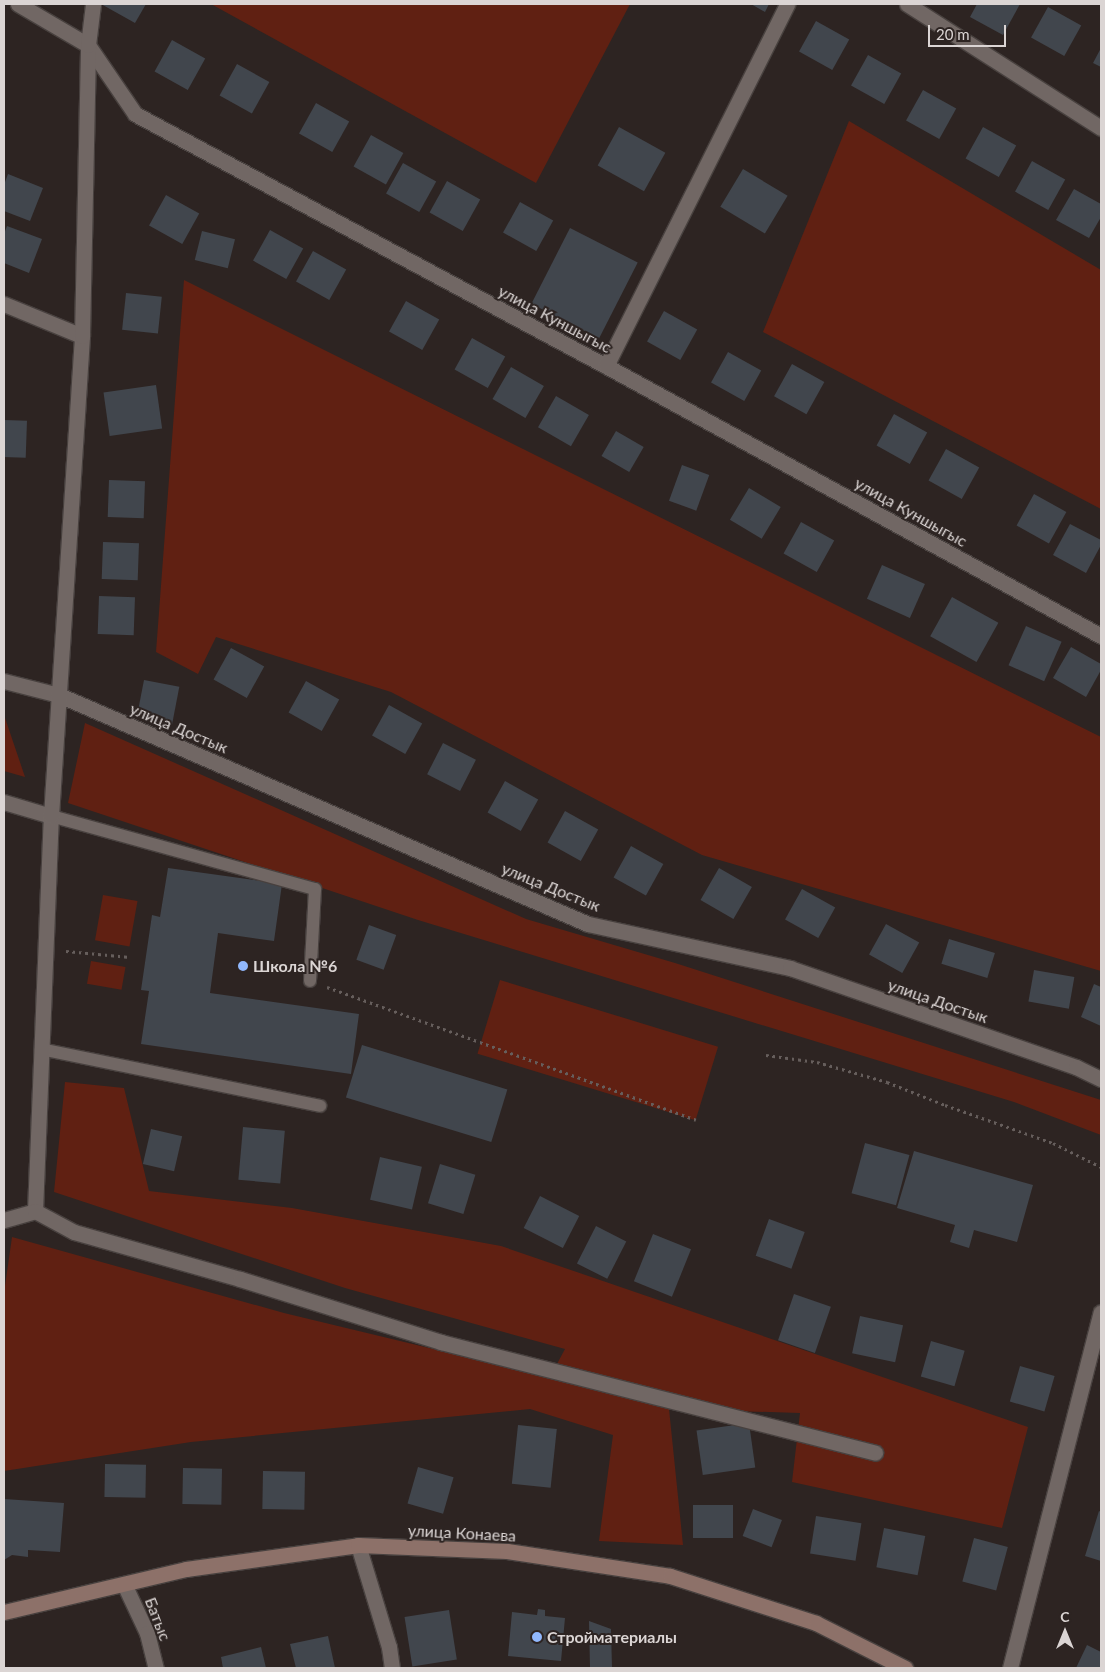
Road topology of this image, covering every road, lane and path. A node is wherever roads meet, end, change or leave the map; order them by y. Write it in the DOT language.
graph roads {
  1 [pos="18,4"];
  2 [pos="93,4"];
  3 [pos="787,4"];
  4 [pos="907,4"];
  5 [pos="88,45"];
  6 [pos="1101,128"];
  7 [pos="4,304"];
  8 [pos="82,336"];
  9 [pos="606,366"];
  10 [pos="1101,636"];
  11 [pos="4,681"];
  12 [pos="59,695"];
  13 [pos="4,802"];
  14 [pos="51,816"];
  15 [pos="46,950"];
  16 [pos="130,957"];
  17 [pos="310,981"];
  18 [pos="41,1048"];
  19 [pos="766,1055"];
  20 [pos="1101,1079"];
  21 [pos="320,1106"];
  22 [pos="696,1120"];
  23 [pos="1101,1167"];
  24 [pos="35,1211"];
  25 [pos="4,1220"];
  26 [pos="1101,1312"];
  27 [pos="875,1453"];
  28 [pos="358,1545"];
  29 [pos="124,1584"];
  30 [pos="4,1612"];
  31 [pos="156,1668"];
  32 [pos="392,1668"];
  33 [pos="905,1668"];
  34 [pos="1010,1668"];
  1 -- 5 [label="street, улица Куншыгыс"];
  2 -- 5 [label="street"];
  3 -- 9 [label="street"];
  4 -- 6 [label="street"];
  5 -- 8 [label="street"];
  5 -- 9 [label="street, улица Куншыгыс"];
  7 -- 8 [label="street"];
  8 -- 12 [label="street"];
  9 -- 10 [label="street, улица Куншыгыс"];
  11 -- 12 [label="street, улица Достык"];
  12 -- 14 [label="street"];
  12 -- 20 [label="street, улица Достык"];
  13 -- 14 [label="street"];
  14 -- 15 [label="street"];
  14 -- 17 [label="lane"];
  15 -- 16 [label="path"];
  15 -- 18 [label="street"];
  17 -- 22 [label="path"];
  18 -- 21 [label="lane"];
  18 -- 24 [label="street"];
  19 -- 23 [label="path"];
  24 -- 25 [label="street"];
  24 -- 27 [label="street"];
  26 -- 34 [label="street"];
  28 -- 29 [label="main road, улица Конаева"];
  28 -- 32 [label="street"];
  28 -- 33 [label="main road, улица Конаева"];
  29 -- 30 [label="main road, улица Конаева"];
  29 -- 31 [label="street, Батыс"];
}
